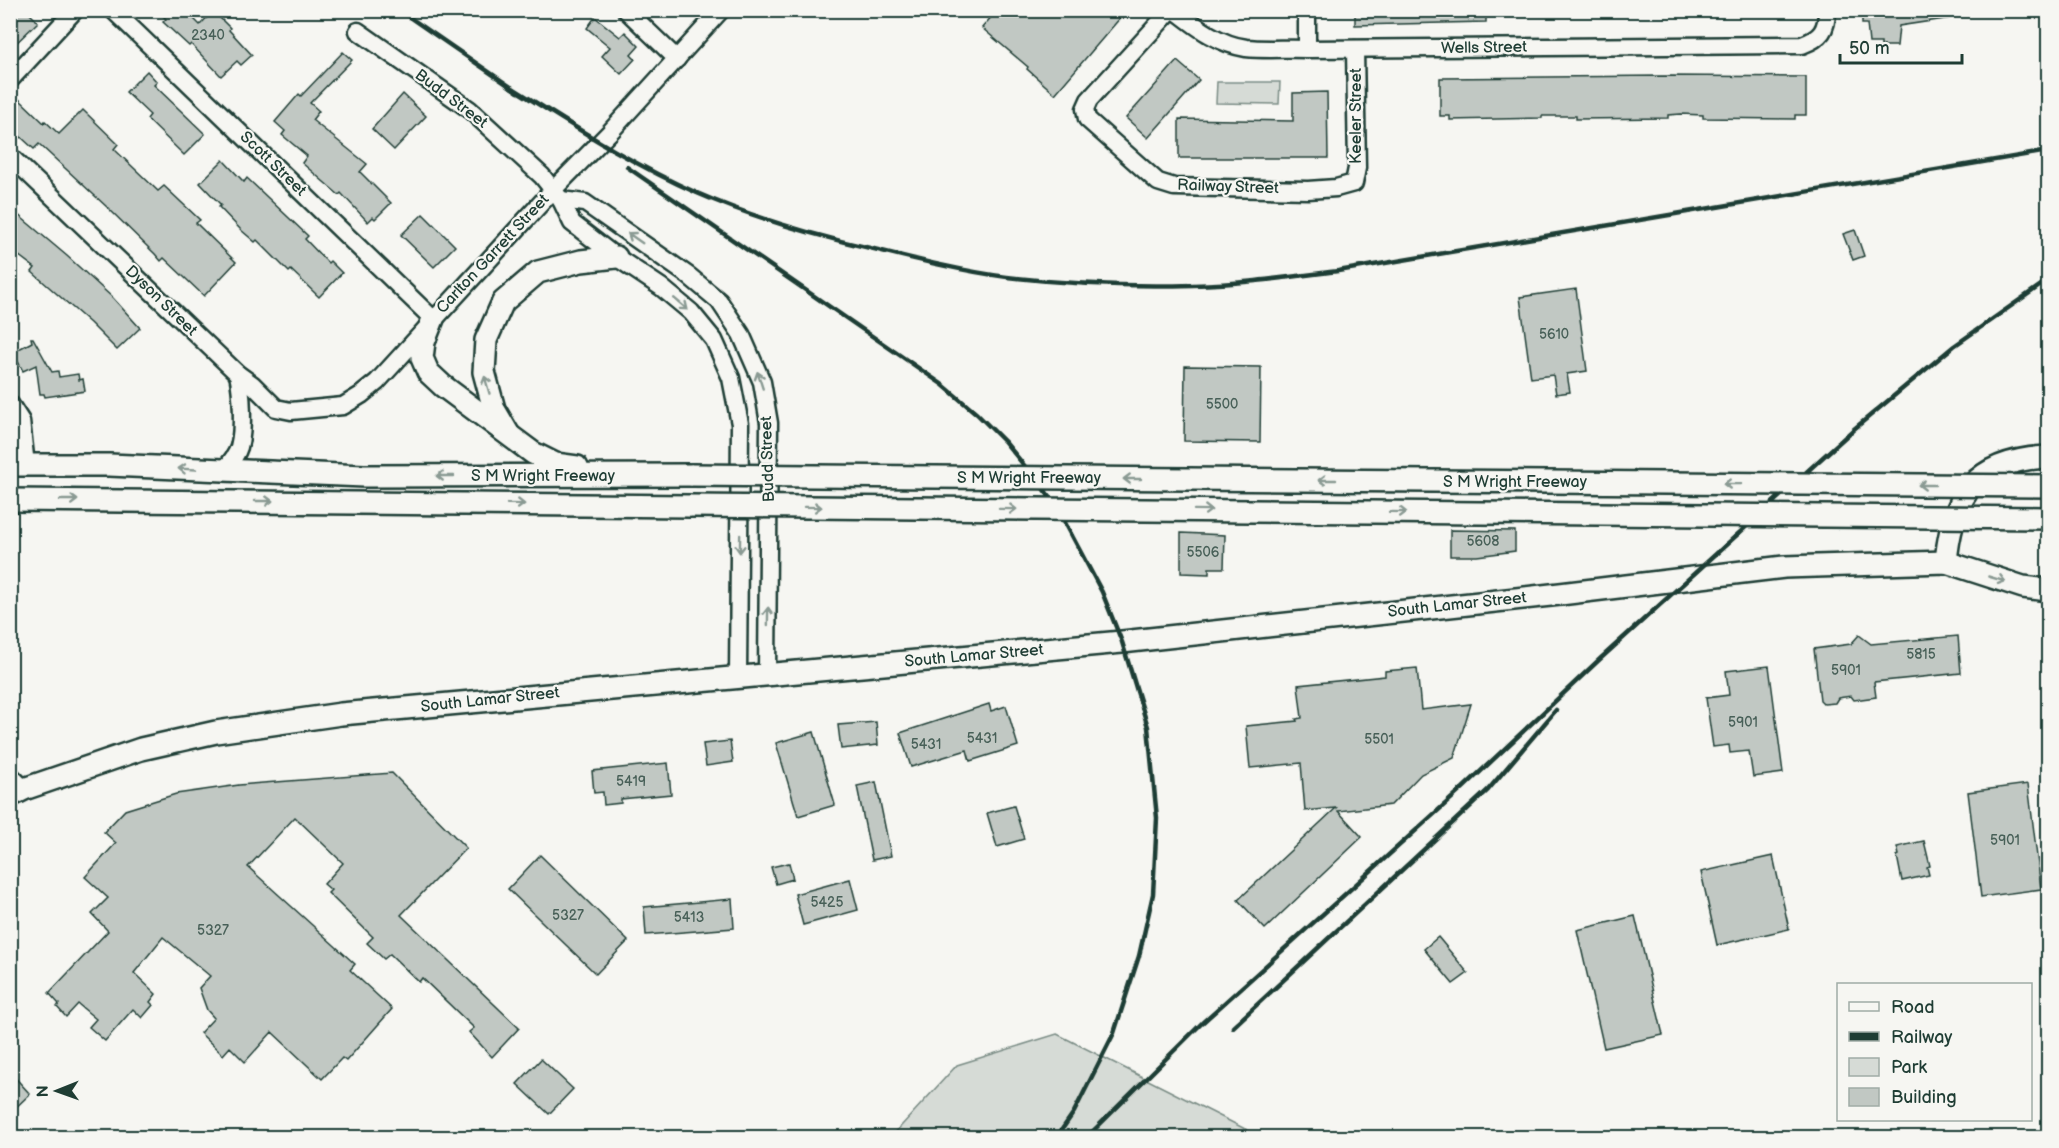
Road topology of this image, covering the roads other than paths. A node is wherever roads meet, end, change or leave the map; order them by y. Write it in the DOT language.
graph roads {
  1 [pos="75,10"];
  2 [pos="113,10"];
  3 [pos="627,10"];
  4 [pos="722,10"];
  5 [pos="1173,10"];
  6 [pos="1307,10"];
  7 [pos="1827,10"];
  8 [pos="358,31"];
  9 [pos="1307,49"];
  10 [pos="1355,49"];
  11 [pos="677,59"];
  12 [pos="10,80"];
  13 [pos="10,156"];
  14 [pos="1354,183"];
  15 [pos="557,195"];
  16 [pos="616,257"];
  17 [pos="433,319"];
  18 [pos="238,374"];
  19 [pos="10,404"];
  20 [pos="511,438"];
  21 [pos="2049,458"];
  22 [pos="18,465"];
  23 [pos="223,471"];
  24 [pos="692,475"];
  25 [pos="2049,486"];
  26 [pos="10,500"];
  27 [pos="2049,518"];
  28 [pos="1946,562"];
  29 [pos="2049,590"];
  30 [pos="767,674"];
  31 [pos="738,678"];
  32 [pos="15,787"];
  1 -- 12 [label="street"];
  2 -- 17 [label="street, Scott Street"];
  3 -- 11 [label="street"];
  4 -- 11 [label="street, Carlton Garrett Street"];
  5 -- 9 [label="street, Wells Street"];
  5 -- 14 [label="street, Railway Street"];
  6 -- 9 [label="street"];
  7 -- 10 [label="street, Wells Street"];
  8 -- 15 [label="street, Budd Street"];
  9 -- 10 [label="street, Wells Street"];
  10 -- 14 [label="street, Keeler Street"];
  11 -- 15 [label="street, Carlton Garrett Street"];
  13 -- 18 [label="street, Dyson Street"];
  15 -- 16 [label="street, Budd Street"];
  15 -- 17 [label="street, Carlton Garrett Street"];
  30 -- 15 [label="street, Budd Street, one-way"];
  20 -- 16 [label="main road, one-way"];
  16 -- 31 [label="street, Budd Street, one-way"];
  17 -- 18 [label="street, Carlton Garrett Street"];
  17 -- 20 [label="main road"];
  18 -- 23 [label="street"];
  19 -- 22 [label="street"];
  20 -- 24 [label="main road"];
  21 -- 28 [label="main road"];
  23 -- 22 [label="main road, S M Wright Freeway, one-way"];
  24 -- 23 [label="main road, S M Wright Freeway, one-way"];
  25 -- 24 [label="main road, S M Wright Freeway, one-way, bridge"];
  26 -- 27 [label="main road, S M Wright Freeway, one-way, bridge"];
  28 -- 29 [label="main road, South Lamar Street, one-way"];
  28 -- 30 [label="main road, South Lamar Street"];
  30 -- 31 [label="main road, South Lamar Street"];
  31 -- 32 [label="main road, South Lamar Street"];
}
